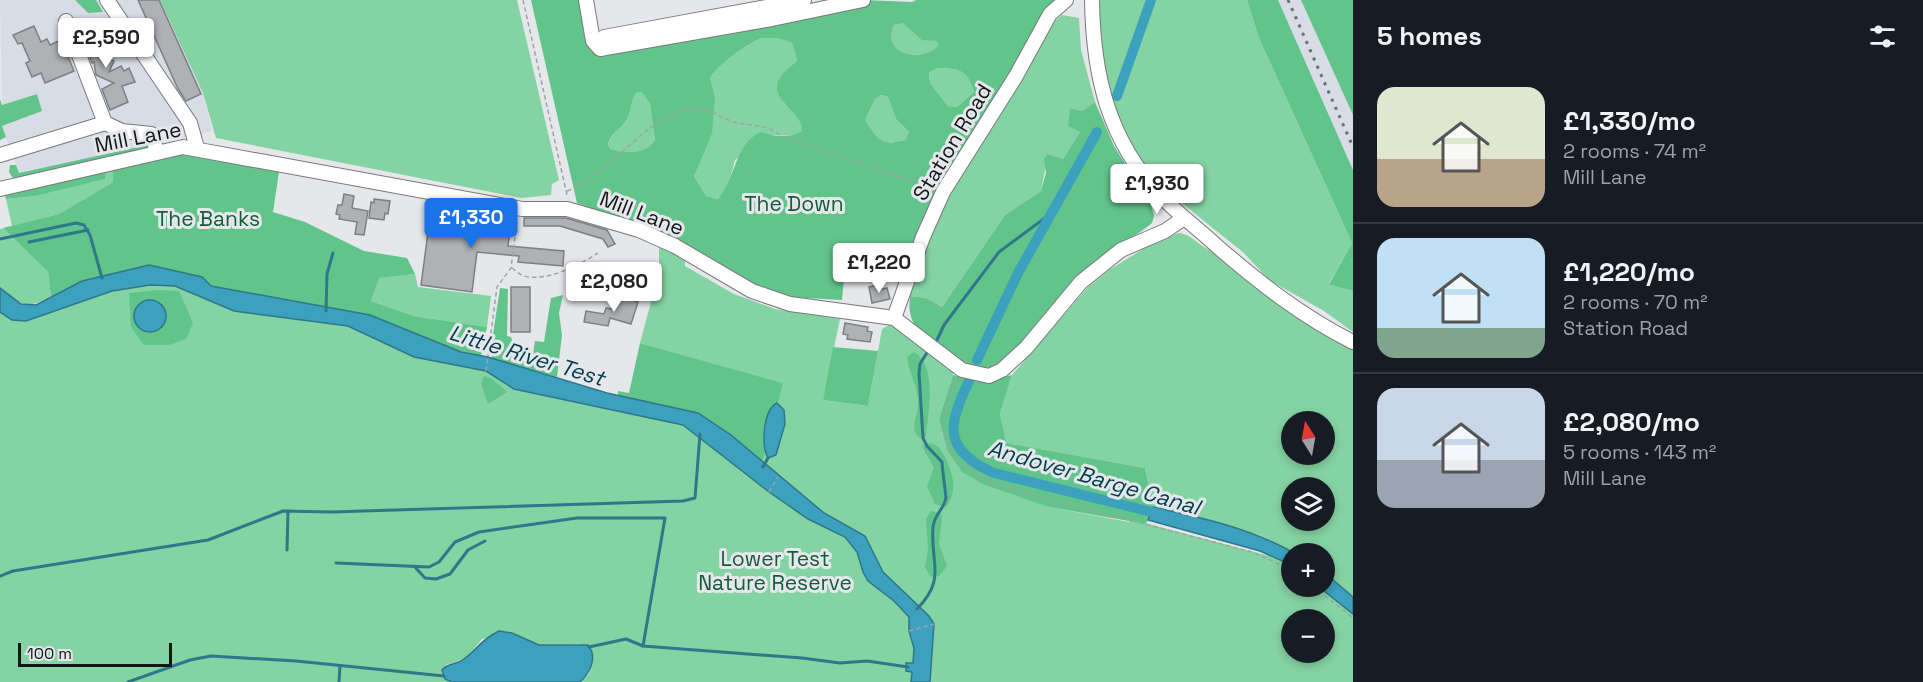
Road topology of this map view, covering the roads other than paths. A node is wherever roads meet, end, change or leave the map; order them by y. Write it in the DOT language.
graph roads {
  1 [pos="107,0"];
  2 [pos="586,0"];
  3 [pos="804,0"];
  4 [pos="863,0"];
  5 [pos="1066,0"];
  6 [pos="1092,0"];
  7 [pos="66,21"];
  8 [pos="604,38"];
  9 [pos="105,123"];
  10 [pos="197,148"];
  11 [pos="157,152"];
  12 [pos="0,155"];
  13 [pos="2,189"];
  14 [pos="1184,218"];
  15 [pos="894,318"];
  16 [pos="1353,342"];
  1 -- 10 [label="street"];
  2 -- 4 [label="street"];
  3 -- 8 [label="street"];
  5 -- 15 [label="street, Station Road"];
  6 -- 14 [label="street"];
  7 -- 9 [label="street"];
  9 -- 11 [label="street"];
  9 -- 12 [label="street"];
  10 -- 11 [label="street, Mill Lane"];
  10 -- 15 [label="street, Mill Lane"];
  11 -- 13 [label="street, Mill Lane"];
  14 -- 15 [label="street, Mill Lane"];
  14 -- 16 [label="street"];
}
